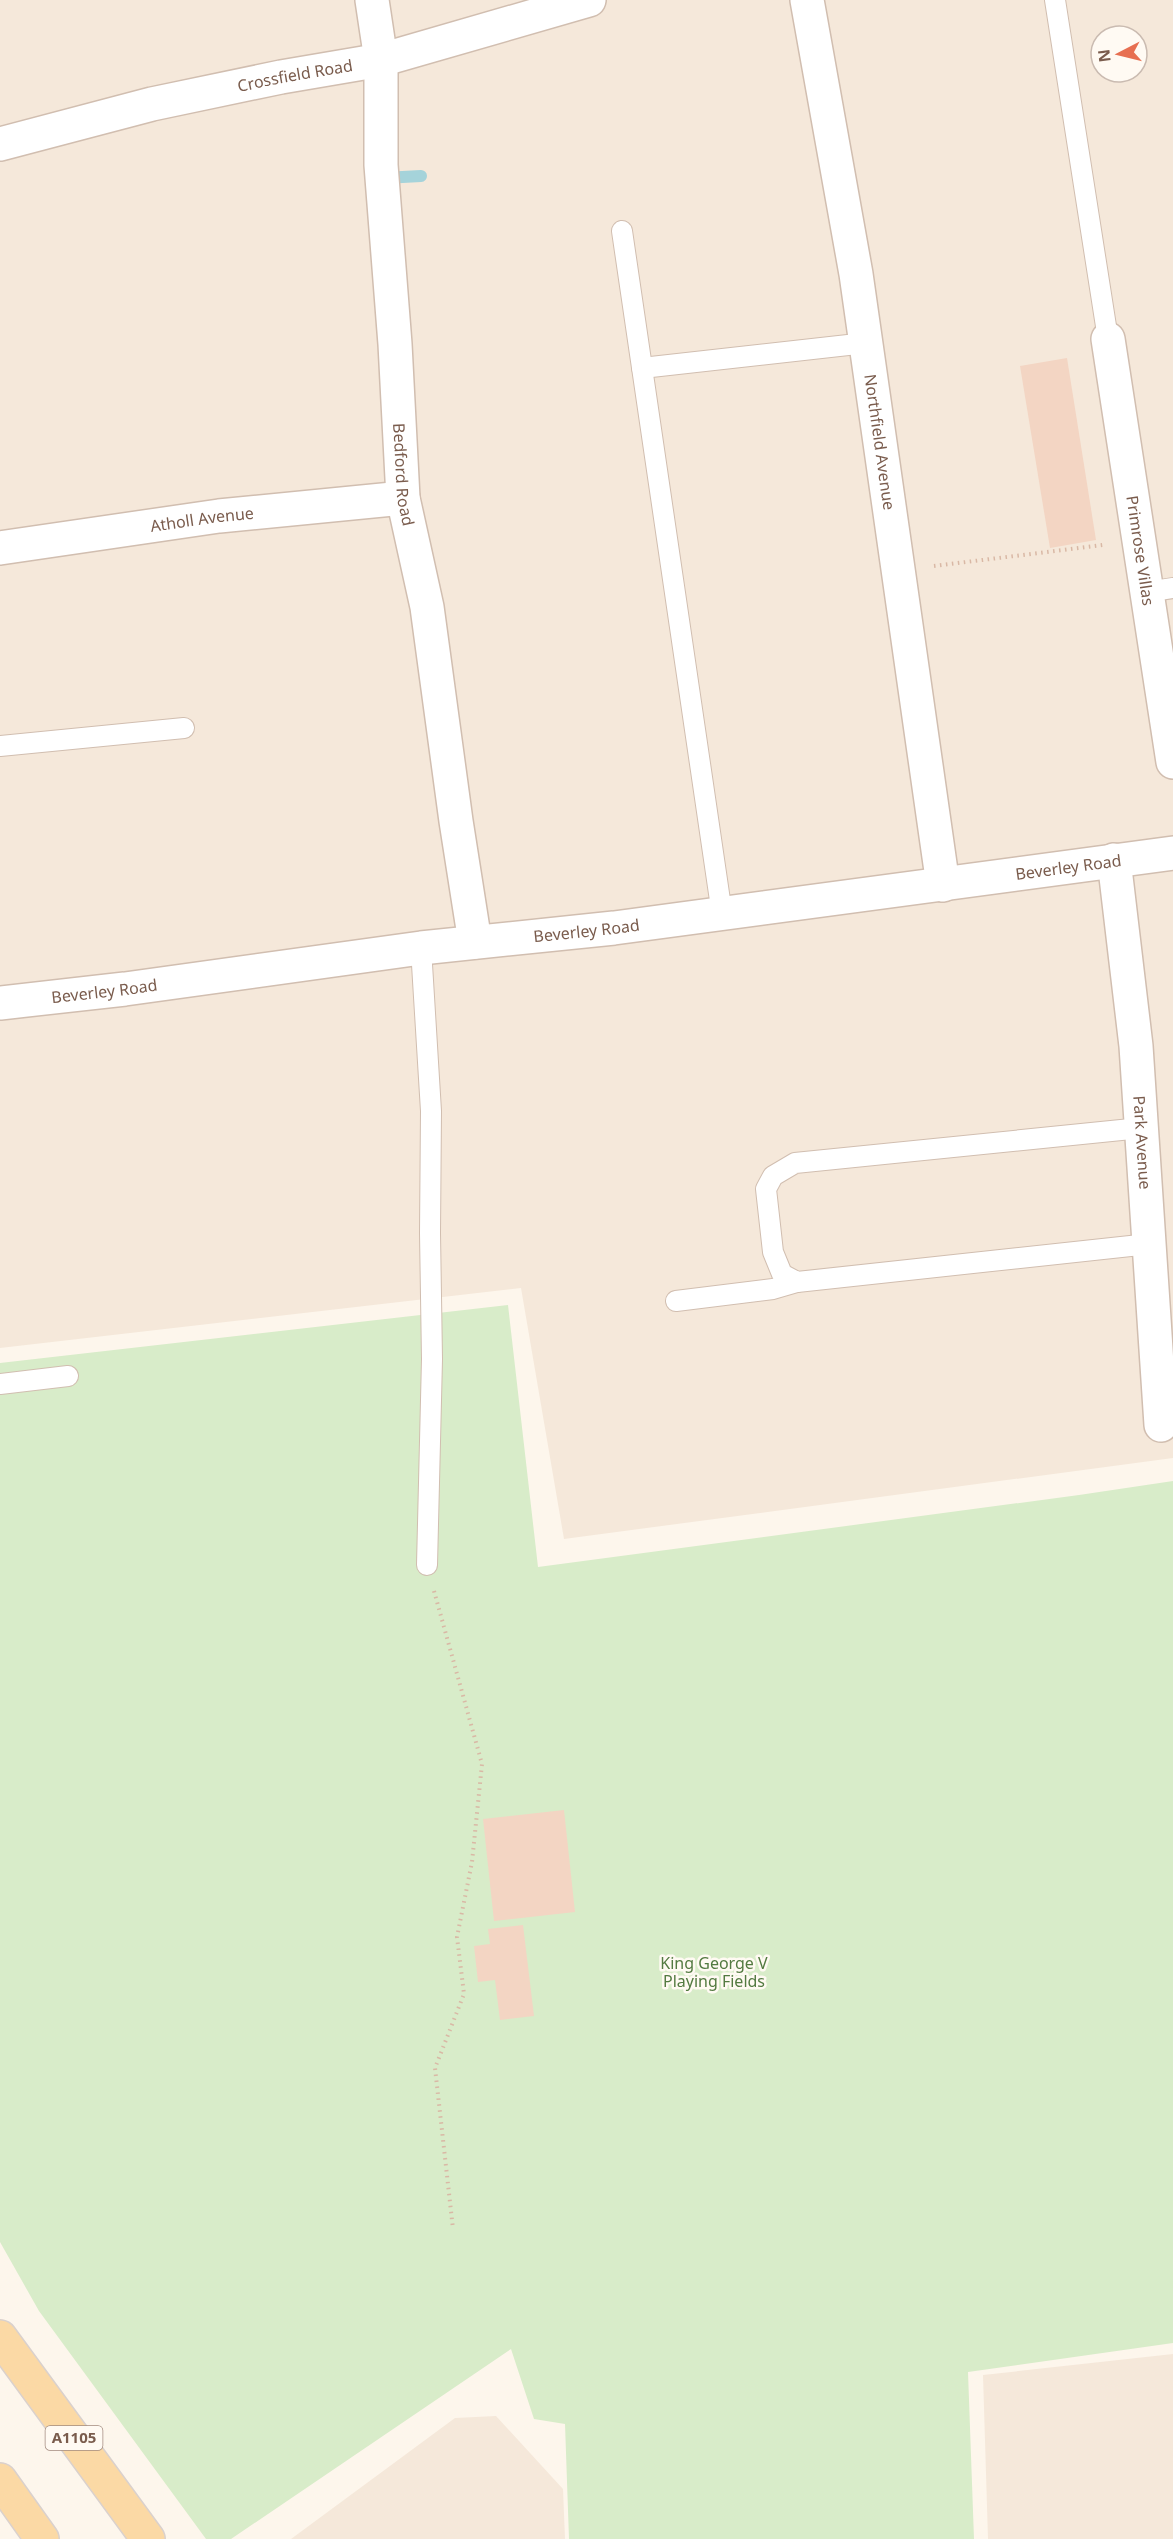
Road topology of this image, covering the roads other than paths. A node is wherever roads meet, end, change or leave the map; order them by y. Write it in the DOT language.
graph roads {
  1 [pos="372,0"];
  2 [pos="589,0"];
  3 [pos="807,0"];
  4 [pos="1055,0"];
  5 [pos="381,60"];
  6 [pos="0,144"];
  7 [pos="622,231"];
  8 [pos="1108,339"];
  9 [pos="866,343"];
  10 [pos="642,368"];
  11 [pos="404,498"];
  12 [pos="0,548"];
  13 [pos="1160,590"];
  14 [pos="184,728"];
  15 [pos="0,746"];
  16 [pos="1173,762"];
  17 [pos="1173,853"];
  18 [pos="1114,860"];
  19 [pos="943,885"];
  20 [pos="722,914"];
  21 [pos="475,942"];
  22 [pos="421,948"];
  23 [pos="0,1003"];
  24 [pos="1142,1128"];
  25 [pos="1157,1233"];
  26 [pos="797,1282"];
  27 [pos="676,1301"];
  28 [pos="68,1376"];
  29 [pos="0,1384"];
  30 [pos="1161,1425"];
  31 [pos="427,1565"];
  32 [pos="0,2337"];
  33 [pos="0,2480"];
  34 [pos="42,2539"];
  35 [pos="148,2539"];
  1 -- 5 [label="street, Bedford Road"];
  2 -- 5 [label="street, Crossfield Road"];
  3 -- 9 [label="street, Northfield Avenue"];
  4 -- 8 [label="lane"];
  5 -- 6 [label="street, Crossfield Road"];
  5 -- 11 [label="street, Bedford Road"];
  7 -- 10 [label="lane"];
  8 -- 13 [label="street, Primrose Villas"];
  9 -- 10 [label="lane"];
  9 -- 19 [label="street, Northfield Avenue"];
  10 -- 20 [label="lane"];
  11 -- 12 [label="street, Atholl Avenue"];
  11 -- 21 [label="street, Bedford Road"];
  13 -- 16 [label="street, Primrose Villas"];
  14 -- 15 [label="lane"];
  17 -- 18 [label="street, Beverley Road"];
  18 -- 19 [label="street, Beverley Road"];
  18 -- 24 [label="street, Park Avenue"];
  19 -- 20 [label="street, Beverley Road"];
  20 -- 21 [label="street, Beverley Road"];
  21 -- 22 [label="street, Beverley Road"];
  22 -- 23 [label="street, Beverley Road"];
  22 -- 31 [label="lane"];
  24 -- 25 [label="street, Park Avenue"];
  24 -- 26 [label="lane"];
  25 -- 26 [label="lane"];
  25 -- 30 [label="street, Park Avenue"];
  26 -- 27 [label="lane"];
  28 -- 29 [label="lane"];
  32 -- 35 [label="main road, A1105"];
  33 -- 34 [label="main road"];
}
